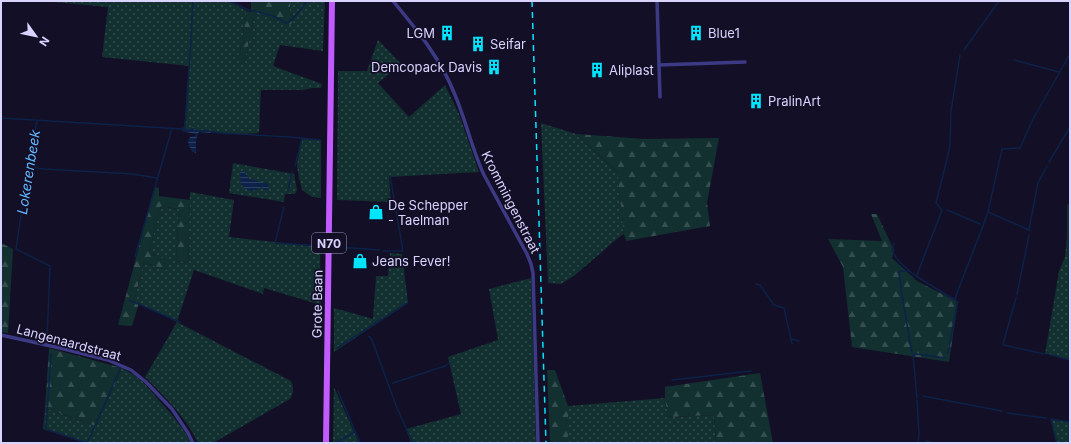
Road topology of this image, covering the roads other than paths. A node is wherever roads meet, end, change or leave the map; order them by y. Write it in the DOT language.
graph roads {
  1 [pos="332,1"];
  2 [pos="393,1"];
  3 [pos="657,1"];
  4 [pos="745,62"];
  5 [pos="659,65"];
  6 [pos="660,97"];
  7 [pos="1,335"];
  8 [pos="193,443"];
  9 [pos="326,443"];
  10 [pos="538,443"];
  1 -- 9 [label="main road, Grote Baan / N70"];
  2 -- 10 [label="street, Krommingenstraat"];
  3 -- 5 [label="street"];
  4 -- 5 [label="street"];
  5 -- 6 [label="street"];
  7 -- 8 [label="street, Langenaardstraat"];
}
